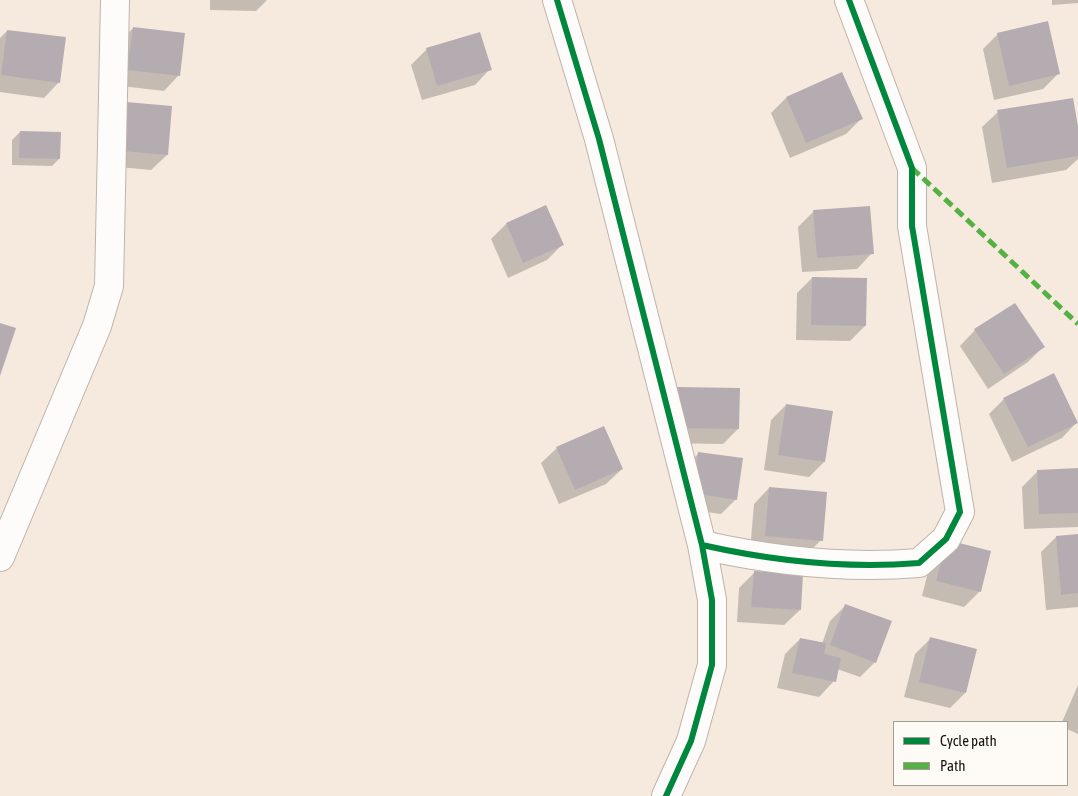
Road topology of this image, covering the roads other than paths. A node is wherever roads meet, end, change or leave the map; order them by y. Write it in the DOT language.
graph roads {
  1 [pos="115,0"];
  2 [pos="557,0"];
  3 [pos="849,0"];
  4 [pos="702,545"];
  5 [pos="0,557"];
  6 [pos="666,796"];
  1 -- 5 [label="street"];
  2 -- 4 [label="street"];
  3 -- 4 [label="street"];
  4 -- 6 [label="street"];
}
